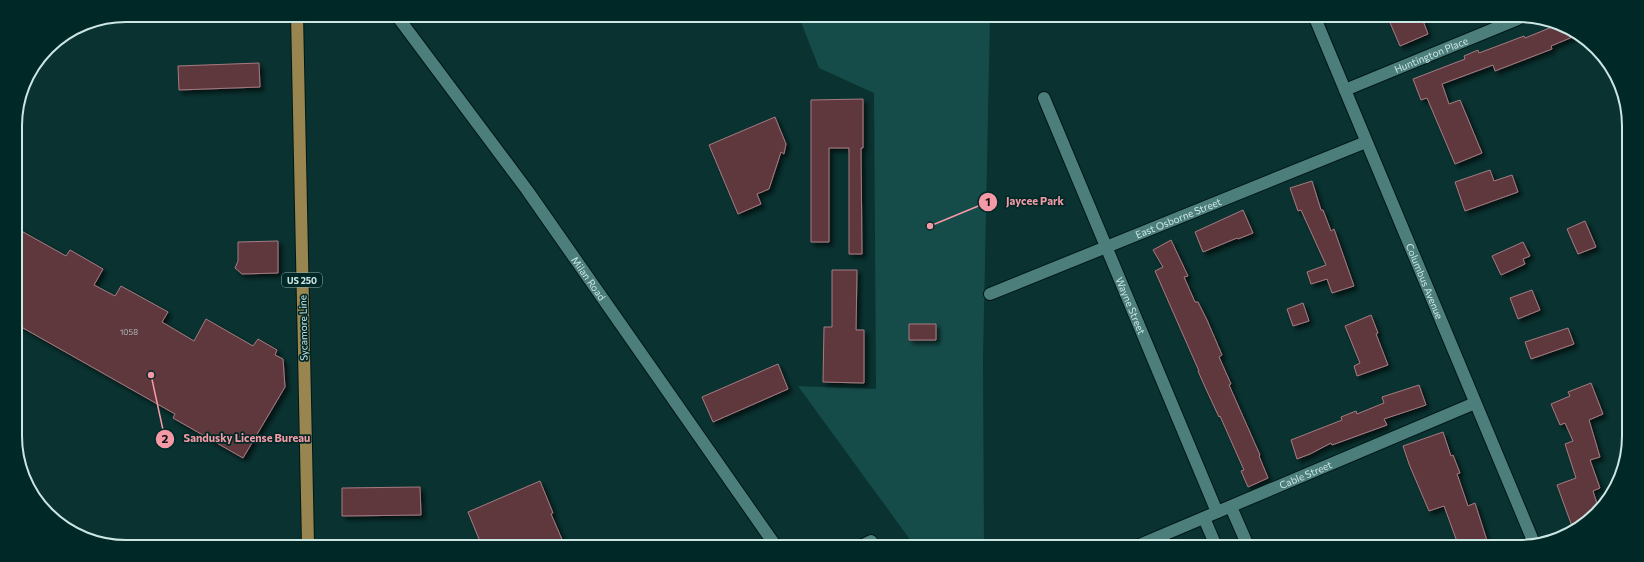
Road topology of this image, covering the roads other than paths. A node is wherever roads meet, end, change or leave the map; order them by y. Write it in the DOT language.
graph roads {
  1 [pos="297,22"];
  2 [pos="401,22"];
  3 [pos="1317,22"];
  4 [pos="1511,22"];
  5 [pos="1344,90"];
  6 [pos="1044,98"];
  7 [pos="1366,142"];
  8 [pos="1107,247"];
  9 [pos="990,294"];
  10 [pos="1475,403"];
  11 [pos="1231,507"];
  12 [pos="1217,512"];
  13 [pos="1204,518"];
  14 [pos="1532,539"];
  15 [pos="308,540"];
  16 [pos="772,540"];
  17 [pos="1151,540"];
  18 [pos="1213,540"];
  19 [pos="1245,540"];
  1 -- 15 [label="main road, Sycamore Line / US 250"];
  2 -- 16 [label="street, Milan Road"];
  3 -- 5 [label="street, Columbus Avenue"];
  4 -- 5 [label="street, Huntington Place"];
  5 -- 7 [label="street, Columbus Avenue"];
  6 -- 8 [label="street, Wayne Street"];
  7 -- 8 [label="street, East Osborne Street"];
  7 -- 10 [label="street, Columbus Avenue"];
  8 -- 9 [label="street, East Osborne Street"];
  8 -- 12 [label="street, Wayne Street"];
  10 -- 11 [label="street, Cable Street"];
  10 -- 14 [label="street, Columbus Avenue"];
  11 -- 12 [label="street, Cable Street"];
  11 -- 19 [label="street"];
  12 -- 13 [label="street, Cable Street"];
  13 -- 17 [label="street, Cable Street"];
  13 -- 18 [label="street"];
}
